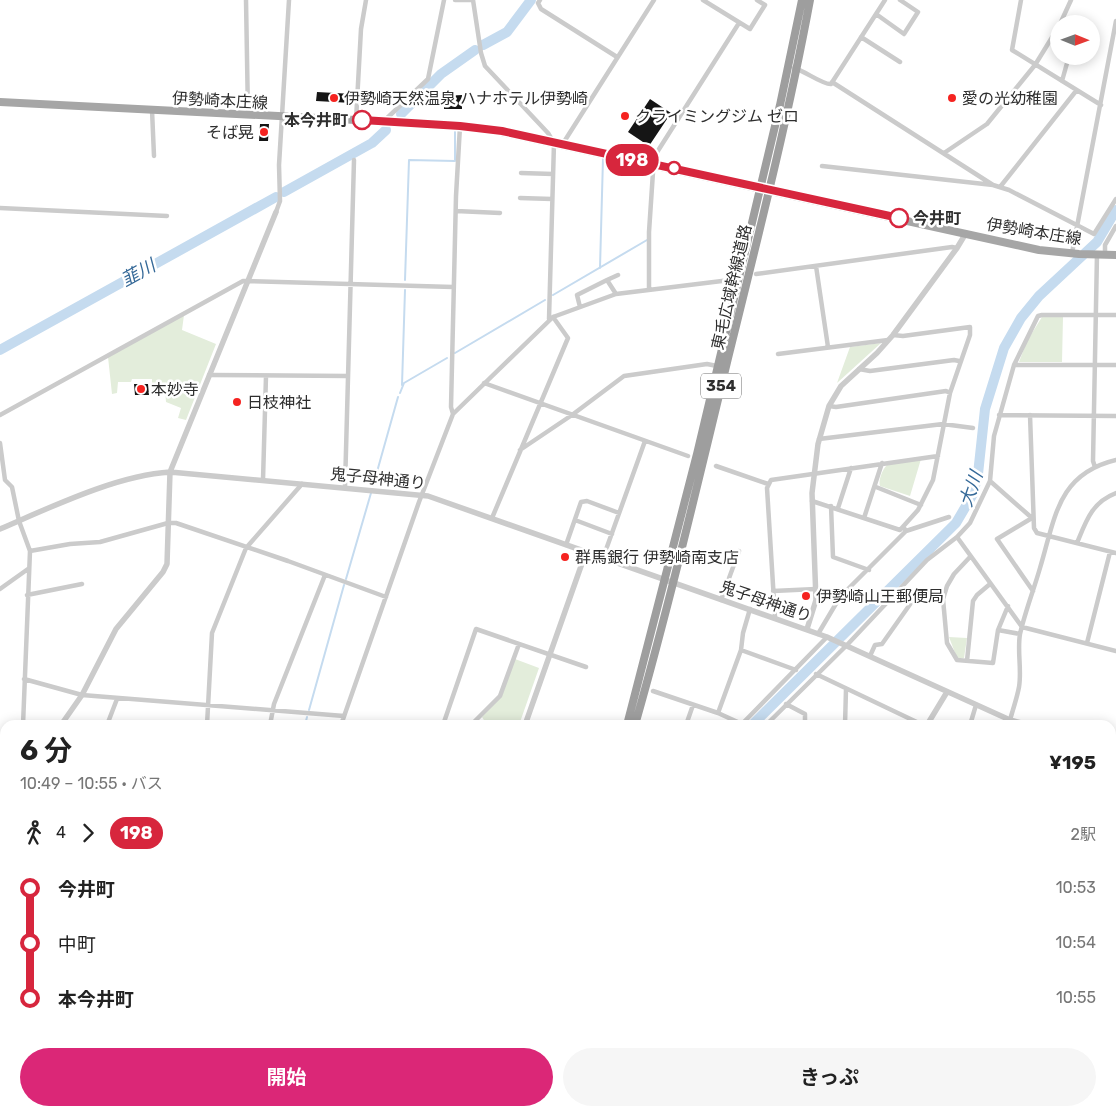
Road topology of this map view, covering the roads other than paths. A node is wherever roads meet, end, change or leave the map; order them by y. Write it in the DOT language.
graph roads {
  1 [pos="246,0"];
  2 [pos="288,0"];
  3 [pos="366,0"];
  4 [pos="444,0"];
  5 [pos="455,0"];
  6 [pos="472,0"];
  7 [pos="540,0"];
  8 [pos="654,0"];
  9 [pos="703,0"];
  10 [pos="757,0"];
  11 [pos="802,0"];
  12 [pos="810,0"];
  13 [pos="885,0"];
  14 [pos="900,0"];
  15 [pos="1021,0"];
  16 [pos="1071,0"];
  17 [pos="876,14"];
  18 [pos="1064,15"];
  19 [pos="1116,21"];
  20 [pos="739,23"];
  21 [pos="1115,28"];
  22 [pos="861,37"];
  23 [pos="1050,41"];
  24 [pos="617,57"];
  25 [pos="900,62"];
  26 [pos="1035,65"];
  27 [pos="1066,65"];
  28 [pos="792,68"];
  29 [pos="1062,81"];
  30 [pos="832,82"];
  31 [pos="1076,91"];
  32 [pos="0,102"];
  33 [pos="1100,104"];
  34 [pos="152,110"];
  35 [pos="248,115"];
  36 [pos="282,116"];
  37 [pos="356,120"];
  38 [pos="384,121"];
  39 [pos="460,126"];
  40 [pos="558,144"];
  41 [pos="944,153"];
  42 [pos="154,156"];
  43 [pos="354,160"];
  44 [pos="652,164"];
  45 [pos="822,166"];
  46 [pos="521,173"];
  47 [pos="553,174"];
  48 [pos="993,185"];
  49 [pos="760,187"];
  50 [pos="1000,187"];
  51 [pos="768,189"];
  52 [pos="520,198"];
  53 [pos="552,199"];
  54 [pos="1116,199"];
  55 [pos="0,208"];
  56 [pos="456,211"];
  57 [pos="276,212"];
  58 [pos="500,213"];
  59 [pos="167,216"];
  60 [pos="1078,225"];
  61 [pos="1116,226"];
  62 [pos="966,233"];
  63 [pos="957,248"];
  64 [pos="1075,254"];
  65 [pos="1099,254"];
  66 [pos="1116,254"];
  67 [pos="816,266"];
  68 [pos="756,274"];
  69 [pos="618,275"];
  70 [pos="608,280"];
  71 [pos="730,280"];
  72 [pos="247,281"];
  73 [pos="351,284"];
  74 [pos="454,286"];
  75 [pos="649,289"];
  76 [pos="616,294"];
  77 [pos="580,307"];
  78 [pos="1096,315"];
  79 [pos="1116,315"];
  80 [pos="551,318"];
  81 [pos="893,334"];
  82 [pos="888,340"];
  83 [pos="828,347"];
  84 [pos="778,354"];
  85 [pos="959,361"];
  86 [pos="1014,365"];
  87 [pos="717,366"];
  88 [pos="1095,366"];
  89 [pos="1116,366"];
  90 [pos="859,369"];
  91 [pos="209,375"];
  92 [pos="266,376"];
  93 [pos="348,376"];
  94 [pos="484,383"];
  95 [pos="950,392"];
  96 [pos="540,404"];
  97 [pos="829,406"];
  98 [pos="453,414"];
  99 [pos="0,415"];
  100 [pos="572,415"];
  101 [pos="999,415"];
  102 [pos="1030,416"];
  103 [pos="1094,416"];
  104 [pos="1116,416"];
  105 [pos="943,424"];
  106 [pos="973,428"];
  107 [pos="819,439"];
  108 [pos="645,441"];
  109 [pos="0,443"];
  110 [pos="520,450"];
  111 [pos="688,456"];
  112 [pos="938,456"];
  113 [pos="1116,460"];
  114 [pos="882,463"];
  115 [pos="716,466"];
  116 [pos="1095,467"];
  117 [pos="851,468"];
  118 [pos="170,472"];
  119 [pos="814,473"];
  120 [pos="263,480"];
  121 [pos="990,481"];
  122 [pos="0,482"];
  123 [pos="6,482"];
  124 [pos="302,484"];
  125 [pos="768,484"];
  126 [pos="345,487"];
  127 [pos="876,487"];
  128 [pos="1116,493"];
  129 [pos="423,495"];
  130 [pos="812,501"];
  131 [pos="921,504"];
  132 [pos="831,506"];
  133 [pos="838,508"];
  134 [pos="619,513"];
  135 [pos="949,517"];
  136 [pos="492,518"];
  137 [pos="864,518"];
  138 [pos="1032,518"];
  139 [pos="575,520"];
  140 [pos="19,521"];
  141 [pos="168,523"];
  142 [pos="0,529"];
  143 [pos="905,530"];
  144 [pos="612,534"];
  145 [pos="1050,536"];
  146 [pos="957,537"];
  147 [pos="1077,543"];
  148 [pos="566,544"];
  149 [pos="246,548"];
  150 [pos="30,551"];
  151 [pos="739,551"];
  152 [pos="586,552"];
  153 [pos="1110,552"];
  154 [pos="1116,553"];
  155 [pos="970,557"];
  156 [pos="603,558"];
  157 [pos="28,569"];
  158 [pos="869,570"];
  159 [pos="325,575"];
  160 [pos="670,581"];
  161 [pos="82,584"];
  162 [pos="990,584"];
  163 [pos="0,589"];
  164 [pos="816,589"];
  165 [pos="773,591"];
  166 [pos="1034,591"];
  167 [pos="918,593"];
  168 [pos="27,595"];
  169 [pos="386,597"];
  170 [pos="721,600"];
  171 [pos="1008,606"];
  172 [pos="750,609"];
  173 [pos="775,618"];
  174 [pos="1022,627"];
  175 [pos="807,629"];
  176 [pos="998,630"];
  177 [pos="818,634"];
  178 [pos="1020,634"];
  179 [pos="828,637"];
  180 [pos="1088,643"];
  181 [pos="519,644"];
  182 [pos="845,644"];
  183 [pos="741,650"];
  184 [pos="1116,651"];
  185 [pos="550,654"];
  186 [pos="870,656"];
  187 [pos="967,661"];
  188 [pos="586,667"];
  189 [pos="796,670"];
  190 [pos="816,674"];
  191 [pos="24,679"];
  192 [pos="846,689"];
  193 [pos="653,691"];
  194 [pos="946,692"];
  195 [pos="82,694"];
  196 [pos="117,698"];
  197 [pos="786,704"];
  198 [pos="693,705"];
  199 [pos="976,705"];
  200 [pos="208,706"];
  201 [pos="272,710"];
  202 [pos="718,713"];
  203 [pos="344,716"];
  204 [pos="23,720"];
  205 [pos="64,720"];
  206 [pos="109,720"];
  207 [pos="207,720"];
  208 [pos="271,720"];
  209 [pos="343,720"];
  210 [pos="445,720"];
  211 [pos="476,720"];
  212 [pos="527,720"];
  213 [pos="628,720"];
  214 [pos="636,720"];
  215 [pos="688,720"];
  216 [pos="731,720"];
  217 [pos="746,720"];
  218 [pos="771,720"];
  219 [pos="805,720"];
  220 [pos="845,720"];
  221 [pos="912,720"];
  222 [pos="930,720"];
  223 [pos="972,720"];
  224 [pos="1004,720"];
  225 [pos="1011,720"];
  1 -- 35 [label="street"];
  2 -- 36 [label="street"];
  3 -- 37 [label="street"];
  4 -- 38 [label="street"];
  5 -- 6 [label="street"];
  6 -- 40 [label="street"];
  7 -- 24 [label="street"];
  8 -- 24 [label="street"];
  9 -- 20 [label="street"];
  10 -- 20 [label="street"];
  11 -- 28 [label="highway, 東毛広域幹線道路 / 354"];
  12 -- 28 [label="highway, 東毛広域幹線道路 / 354"];
  13 -- 17 [label="street"];
  14 -- 17 [label="street"];
  15 -- 26 [label="street"];
  16 -- 18 [label="street"];
  17 -- 22 [label="street"];
  19 -- 21 [label="street"];
  20 -- 44 [label="street"];
  21 -- 33 [label="street"];
  22 -- 25 [label="street"];
  22 -- 30 [label="street"];
  23 -- 26 [label="street"];
  24 -- 40 [label="street"];
  26 -- 29 [label="street"];
  26 -- 41 [label="street"];
  27 -- 29 [label="street"];
  28 -- 30 [label="street"];
  28 -- 49 [label="highway, 東毛広域幹線道路 / 354"];
  28 -- 51 [label="highway, 東毛広域幹線道路 / 354"];
  29 -- 31 [label="street"];
  30 -- 41 [label="street"];
  31 -- 33 [label="street"];
  31 -- 50 [label="street"];
  32 -- 34 [label="main road, 伊勢崎本庄線"];
  33 -- 60 [label="street"];
  34 -- 35 [label="main road, 伊勢崎本庄線"];
  34 -- 42 [label="street"];
  35 -- 36 [label="main road, 伊勢崎本庄線"];
  36 -- 37 [label="main road, 伊勢崎本庄線"];
  36 -- 57 [label="street"];
  37 -- 38 [label="main road, 伊勢崎本庄線"];
  38 -- 39 [label="main road, 伊勢崎本庄線"];
  39 -- 40 [label="main road, 伊勢崎本庄線"];
  39 -- 56 [label="street"];
  40 -- 44 [label="main road, 伊勢崎本庄線"];
  40 -- 47 [label="street"];
  41 -- 48 [label="street"];
  43 -- 73 [label="street"];
  44 -- 49 [label="main road, 伊勢崎本庄線"];
  44 -- 75 [label="street"];
  45 -- 48 [label="street"];
  46 -- 47 [label="street"];
  47 -- 53 [label="street"];
  48 -- 50 [label="street"];
  49 -- 51 [label="main road, 伊勢崎本庄線"];
  49 -- 87 [label="highway, 東毛広域幹線道路 / 354"];
  50 -- 60 [label="street"];
  51 -- 62 [label="main road, 伊勢崎本庄線"];
  51 -- 160 [label="highway, 東毛広域幹線道路 / 354"];
  52 -- 53 [label="street"];
  53 -- 80 [label="street"];
  54 -- 60 [label="street"];
  55 -- 59 [label="street"];
  56 -- 58 [label="street"];
  56 -- 74 [label="street"];
  57 -- 72 [label="street"];
  60 -- 64 [label="street"];
  61 -- 65 [label="street"];
  62 -- 63 [label="street"];
  62 -- 64 [label="main road, 伊勢崎本庄線"];
  63 -- 67 [label="street"];
  63 -- 81 [label="street"];
  64 -- 65 [label="main road, 伊勢崎本庄線"];
  65 -- 66 [label="main road, 伊勢崎本庄線"];
  65 -- 78 [label="street"];
  67 -- 68 [label="street"];
  67 -- 83 [label="street"];
  69 -- 70 [label="street"];
  70 -- 76 [label="street"];
  70 -- 77 [label="street"];
  71 -- 75 [label="street"];
  72 -- 73 [label="street"];
  72 -- 91 [label="street"];
  72 -- 99 [label="street"];
  73 -- 74 [label="street"];
  73 -- 93 [label="street"];
  74 -- 98 [label="street"];
  75 -- 76 [label="street"];
  76 -- 77 [label="street"];
  77 -- 80 [label="street"];
  78 -- 79 [label="street"];
  78 -- 86 [label="street"];
  78 -- 88 [label="street"];
  80 -- 94 [label="street"];
  80 -- 96 [label="street"];
  81 -- 82 [label="street"];
  81 -- 85 [label="street"];
  82 -- 83 [label="street"];
  82 -- 90 [label="street"];
  83 -- 84 [label="street"];
  85 -- 90 [label="street"];
  85 -- 95 [label="street"];
  86 -- 88 [label="street"];
  86 -- 101 [label="street"];
  87 -- 100 [label="street"];
  87 -- 160 [label="highway, 東毛広域幹線道路 / 354"];
  88 -- 89 [label="street"];
  88 -- 103 [label="street"];
  90 -- 97 [label="street"];
  91 -- 92 [label="street"];
  91 -- 118 [label="street"];
  92 -- 93 [label="street"];
  92 -- 120 [label="street"];
  93 -- 126 [label="street"];
  94 -- 96 [label="street"];
  94 -- 98 [label="street"];
  95 -- 97 [label="street"];
  95 -- 105 [label="street"];
  96 -- 100 [label="street"];
  96 -- 110 [label="street"];
  97 -- 107 [label="street"];
  98 -- 129 [label="street"];
  100 -- 108 [label="street"];
  100 -- 110 [label="street"];
  101 -- 102 [label="street"];
  101 -- 121 [label="street"];
  102 -- 103 [label="street"];
  102 -- 138 [label="street"];
  103 -- 104 [label="street"];
  103 -- 116 [label="street"];
  105 -- 106 [label="street"];
  105 -- 107 [label="street"];
  105 -- 112 [label="street"];
  107 -- 119 [label="street"];
  108 -- 111 [label="street"];
  108 -- 134 [label="street"];
  109 -- 123 [label="street"];
  110 -- 136 [label="street"];
  112 -- 114 [label="street"];
  112 -- 131 [label="street"];
  113 -- 116 [label="street"];
  114 -- 117 [label="street"];
  114 -- 127 [label="street"];
  115 -- 125 [label="street"];
  116 -- 145 [label="street"];
  117 -- 119 [label="street"];
  117 -- 133 [label="street"];
  118 -- 120 [label="street, 鬼子母神通り"];
  118 -- 140 [label="street, 鬼子母神通り"];
  118 -- 141 [label="street"];
  119 -- 125 [label="street"];
  119 -- 130 [label="street"];
  120 -- 124 [label="street, 鬼子母神通り"];
  121 -- 138 [label="street"];
  121 -- 146 [label="street"];
  122 -- 123 [label="street"];
  123 -- 140 [label="street"];
  124 -- 126 [label="street, 鬼子母神通り"];
  124 -- 149 [label="street"];
  125 -- 165 [label="street"];
  126 -- 129 [label="street, 鬼子母神通り"];
  127 -- 131 [label="street"];
  127 -- 137 [label="street"];
  128 -- 147 [label="street"];
  129 -- 136 [label="street, 鬼子母神通り"];
  129 -- 169 [label="street"];
  130 -- 132 [label="street"];
  130 -- 164 [label="street"];
  131 -- 143 [label="street"];
  132 -- 133 [label="street"];
  132 -- 158 [label="street"];
  133 -- 137 [label="street"];
  134 -- 139 [label="street"];
  134 -- 144 [label="street"];
  135 -- 143 [label="street"];
  136 -- 148 [label="street, 鬼子母神通り"];
  137 -- 143 [label="street"];
  138 -- 145 [label="street"];
  138 -- 166 [label="street"];
  139 -- 144 [label="street"];
  139 -- 148 [label="street"];
  140 -- 142 [label="street, 鬼子母神通り"];
  140 -- 150 [label="street"];
  141 -- 149 [label="street"];
  141 -- 150 [label="street"];
  141 -- 195 [label="street"];
  143 -- 158 [label="street"];
  144 -- 156 [label="street"];
  145 -- 147 [label="street"];
  145 -- 166 [label="street"];
  146 -- 155 [label="street"];
  146 -- 182 [label="street"];
  147 -- 153 [label="street"];
  148 -- 152 [label="street, 鬼子母神通り"];
  149 -- 159 [label="street"];
  149 -- 200 [label="street"];
  150 -- 157 [label="street"];
  151 -- 170 [label="street"];
  152 -- 156 [label="street, 鬼子母神通り"];
  152 -- 185 [label="street"];
  153 -- 154 [label="street"];
  153 -- 180 [label="street"];
  155 -- 162 [label="street"];
  155 -- 187 [label="street"];
  156 -- 160 [label="street, 鬼子母神通り"];
  157 -- 163 [label="street"];
  157 -- 168 [label="street"];
  158 -- 177 [label="street"];
  159 -- 169 [label="street"];
  159 -- 201 [label="street"];
  160 -- 170 [label="street, 鬼子母神通り"];
  160 -- 213 [label="highway, 東毛広域幹線道路 / 354"];
  160 -- 214 [label="highway, 東毛広域幹線道路 / 354"];
  161 -- 168 [label="street"];
  162 -- 171 [label="street"];
  162 -- 187 [label="street"];
  164 -- 165 [label="street"];
  164 -- 175 [label="street"];
  165 -- 173 [label="street"];
  166 -- 174 [label="street"];
  167 -- 186 [label="street"];
  168 -- 191 [label="street"];
  169 -- 203 [label="street"];
  170 -- 172 [label="street, 鬼子母神通り"];
  171 -- 174 [label="street"];
  171 -- 176 [label="street"];
  172 -- 173 [label="street, 鬼子母神通り"];
  172 -- 183 [label="street"];
  173 -- 175 [label="street, 鬼子母神通り"];
  174 -- 178 [label="street"];
  174 -- 180 [label="street"];
  175 -- 177 [label="street, 鬼子母神通り"];
  176 -- 178 [label="street"];
  176 -- 187 [label="street"];
  177 -- 179 [label="street, 鬼子母神通り"];
  178 -- 225 [label="street"];
  179 -- 182 [label="street, 鬼子母神通り"];
  179 -- 189 [label="street"];
  180 -- 184 [label="street"];
  181 -- 185 [label="street"];
  181 -- 210 [label="street"];
  181 -- 211 [label="street"];
  182 -- 186 [label="street"];
  182 -- 190 [label="street"];
  183 -- 189 [label="street"];
  183 -- 202 [label="street"];
  185 -- 188 [label="street"];
  185 -- 212 [label="street"];
  186 -- 194 [label="street"];
  189 -- 217 [label="street"];
  190 -- 192 [label="street"];
  190 -- 197 [label="street"];
  191 -- 195 [label="street"];
  191 -- 204 [label="street"];
  192 -- 220 [label="street"];
  192 -- 221 [label="street"];
  193 -- 198 [label="street"];
  194 -- 199 [label="street"];
  194 -- 222 [label="street"];
  195 -- 196 [label="street"];
  195 -- 205 [label="street"];
  196 -- 200 [label="street"];
  196 -- 206 [label="street"];
  197 -- 218 [label="street"];
  197 -- 219 [label="street"];
  198 -- 202 [label="street"];
  198 -- 215 [label="street"];
  199 -- 223 [label="street"];
  199 -- 224 [label="street"];
  200 -- 201 [label="street"];
  200 -- 207 [label="street"];
  201 -- 203 [label="street"];
  201 -- 208 [label="street"];
  202 -- 216 [label="street"];
  203 -- 209 [label="street"];
}
